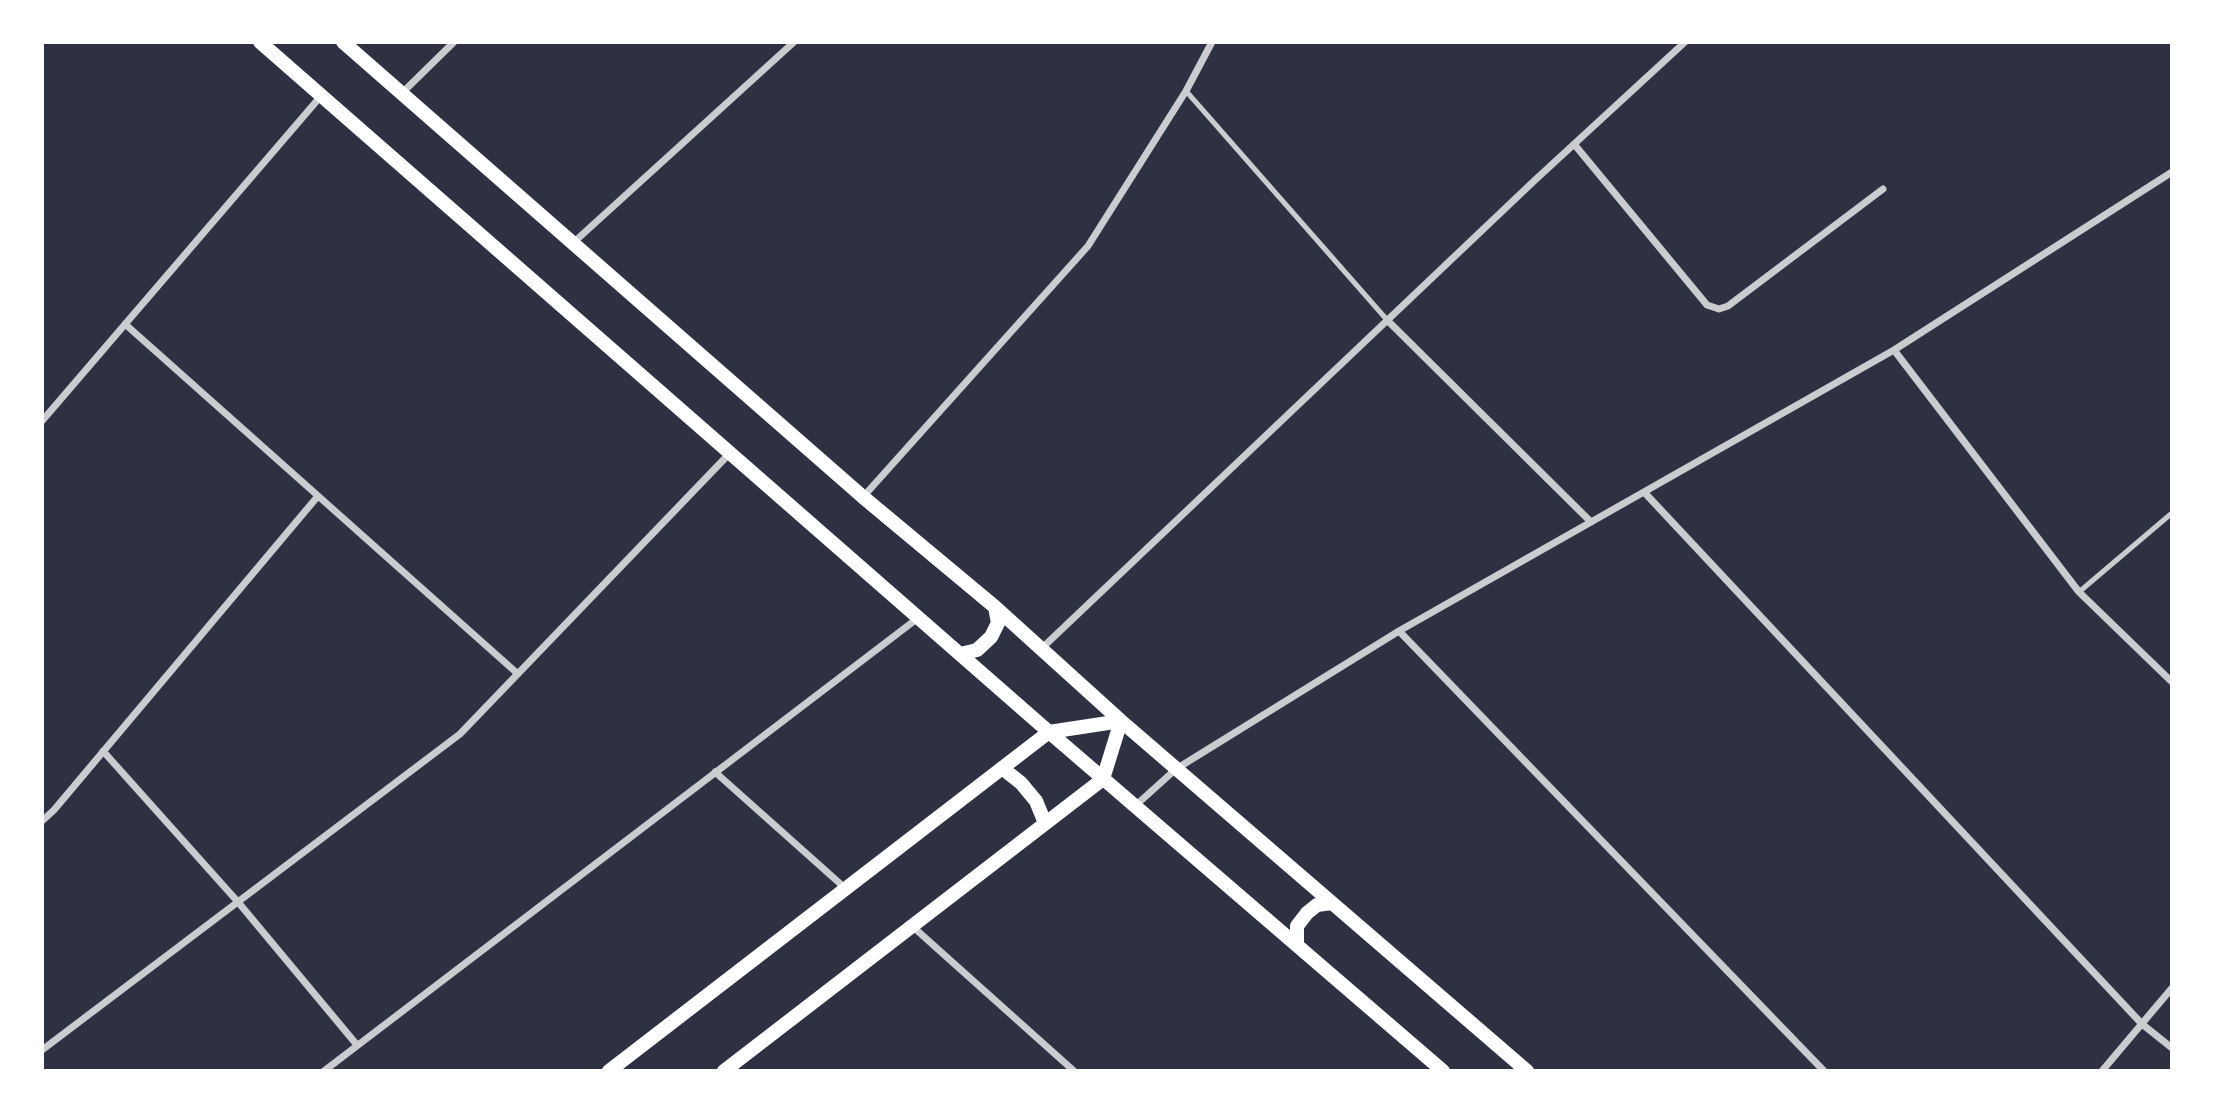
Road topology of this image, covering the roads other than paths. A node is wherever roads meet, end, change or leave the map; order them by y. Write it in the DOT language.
graph roads {
  1 [pos="260,42"];
  2 [pos="343,42"];
  3 [pos="454,42"];
  4 [pos="794,42"];
  5 [pos="1212,42"];
  6 [pos="1685,42"];
  7 [pos="1185,91"];
  8 [pos="401,93"];
  9 [pos="321,96"];
  10 [pos="1574,144"];
  11 [pos="2172,172"];
  12 [pos="1882,188"];
  13 [pos="573,243"];
  14 [pos="1388,321"];
  15 [pos="125,324"];
  16 [pos="1894,350"];
  17 [pos="42,421"];
  18 [pos="730,453"];
  19 [pos="1644,492"];
  20 [pos="318,496"];
  21 [pos="863,497"];
  22 [pos="2172,513"];
  23 [pos="1591,522"];
  24 [pos="2079,592"];
  25 [pos="995,607"];
  26 [pos="918,617"];
  27 [pos="1399,631"];
  28 [pos="1041,649"];
  29 [pos="960,654"];
  30 [pos="518,674"];
  31 [pos="2172,682"];
  32 [pos="1121,722"];
  33 [pos="1049,732"];
  34 [pos="103,751"];
  35 [pos="1002,768"];
  36 [pos="1176,769"];
  37 [pos="715,772"];
  38 [pos="1103,779"];
  39 [pos="1135,806"];
  40 [pos="42,821"];
  41 [pos="1045,824"];
  42 [pos="846,889"];
  43 [pos="237,902"];
  44 [pos="1332,903"];
  45 [pos="912,926"];
  46 [pos="1297,945"];
  47 [pos="2172,988"];
  48 [pos="2142,1024"];
  49 [pos="357,1045"];
  50 [pos="2172,1048"];
  51 [pos="42,1050"];
  52 [pos="324,1071"];
  53 [pos="609,1071"];
  54 [pos="724,1071"];
  55 [pos="1074,1071"];
  56 [pos="1443,1071"];
  57 [pos="1527,1071"];
  58 [pos="1824,1071"];
  59 [pos="2102,1071"];
  1 -- 9 [label="main road"];
  2 -- 8 [label="main road"];
  3 -- 8 [label="street"];
  4 -- 13 [label="street"];
  5 -- 7 [label="street"];
  6 -- 10 [label="street"];
  7 -- 14 [label="lane"];
  7 -- 21 [label="street"];
  8 -- 13 [label="main road"];
  9 -- 15 [label="street"];
  9 -- 18 [label="main road"];
  10 -- 12 [label="street"];
  10 -- 14 [label="street"];
  11 -- 16 [label="street"];
  13 -- 21 [label="main road"];
  14 -- 23 [label="street"];
  14 -- 28 [label="street"];
  15 -- 17 [label="street"];
  15 -- 20 [label="street"];
  16 -- 19 [label="street"];
  16 -- 24 [label="street"];
  18 -- 26 [label="main road"];
  18 -- 30 [label="street"];
  19 -- 23 [label="street"];
  19 -- 48 [label="street"];
  20 -- 30 [label="street"];
  20 -- 34 [label="street"];
  21 -- 25 [label="main road"];
  22 -- 24 [label="lane"];
  23 -- 27 [label="street"];
  24 -- 31 [label="street"];
  25 -- 28 [label="main road"];
  25 -- 29 [label="main road"];
  26 -- 29 [label="main road"];
  26 -- 37 [label="street"];
  27 -- 36 [label="street"];
  27 -- 58 [label="street"];
  28 -- 32 [label="main road"];
  29 -- 33 [label="main road"];
  30 -- 43 [label="street"];
  32 -- 33 [label="main road"];
  32 -- 36 [label="main road"];
  32 -- 38 [label="main road"];
  33 -- 35 [label="main road"];
  33 -- 38 [label="main road"];
  34 -- 40 [label="street"];
  34 -- 43 [label="street"];
  35 -- 41 [label="main road"];
  35 -- 42 [label="main road"];
  36 -- 39 [label="street"];
  36 -- 44 [label="main road"];
  37 -- 42 [label="street"];
  37 -- 49 [label="street"];
  38 -- 39 [label="main road"];
  38 -- 41 [label="main road"];
  39 -- 46 [label="main road"];
  41 -- 45 [label="main road"];
  42 -- 53 [label="main road"];
  43 -- 49 [label="street"];
  43 -- 51 [label="street"];
  44 -- 46 [label="main road"];
  44 -- 57 [label="main road"];
  45 -- 54 [label="main road"];
  45 -- 55 [label="street"];
  46 -- 56 [label="main road"];
  47 -- 48 [label="street"];
  48 -- 50 [label="street"];
  48 -- 59 [label="street"];
  49 -- 52 [label="street"];
}
